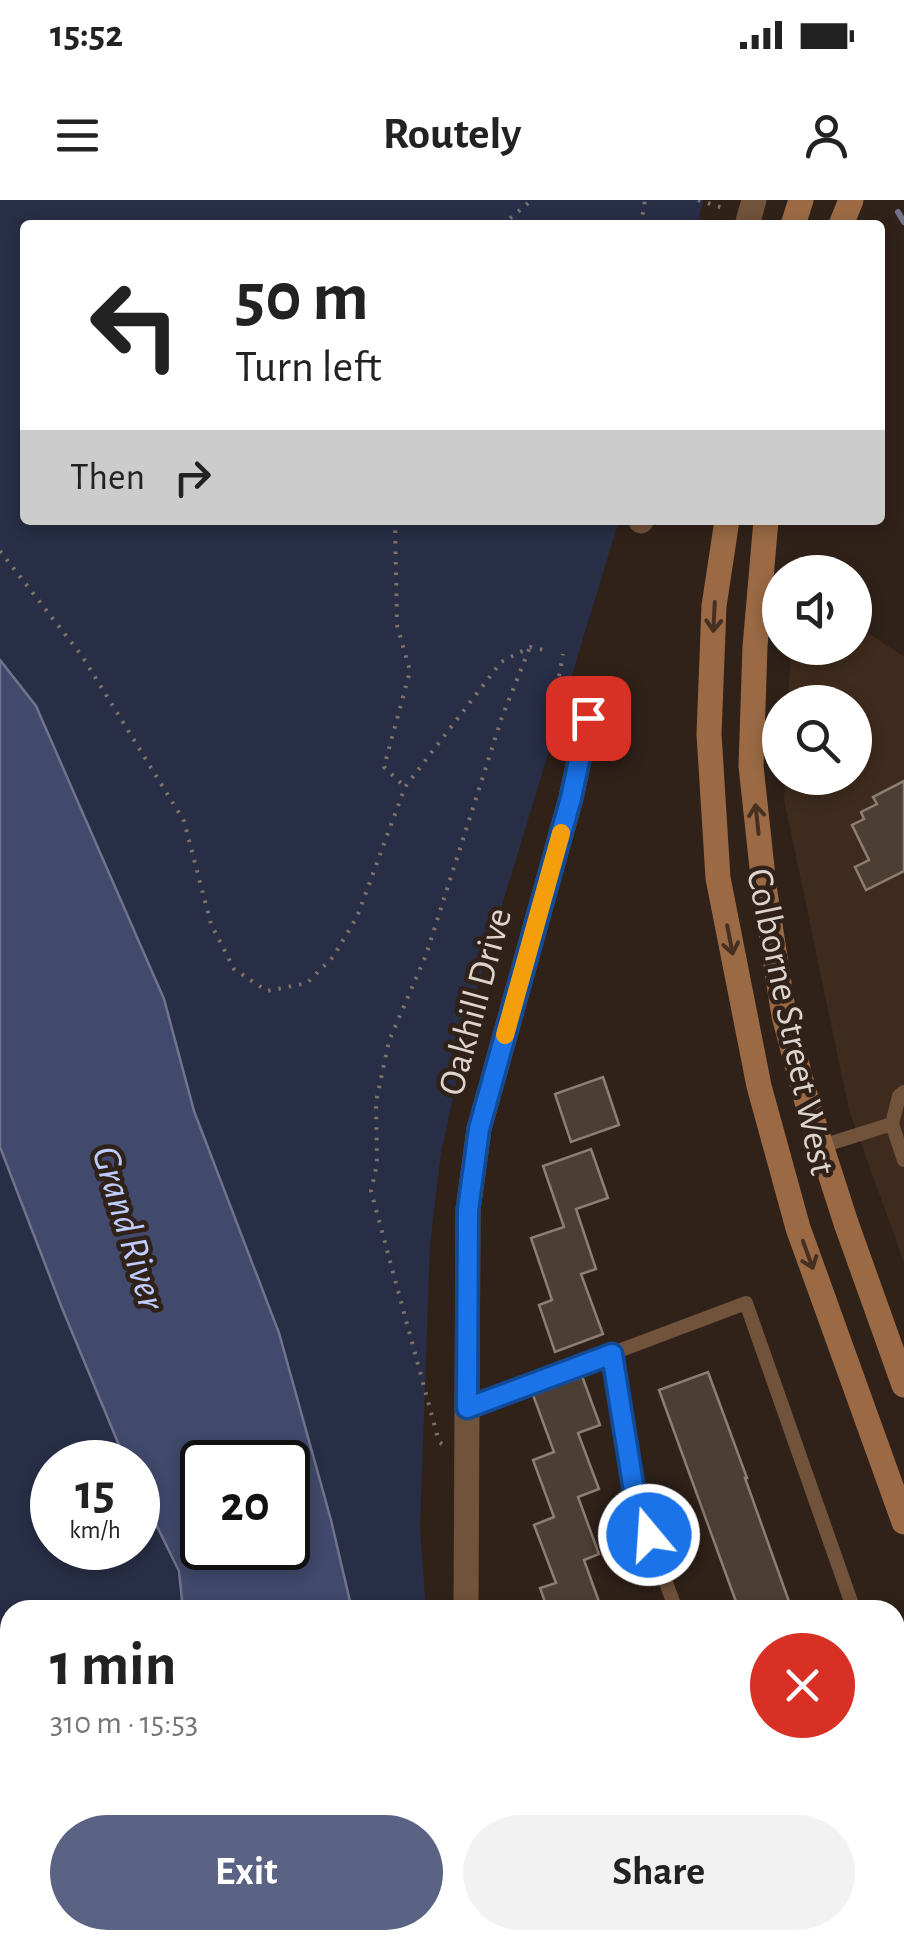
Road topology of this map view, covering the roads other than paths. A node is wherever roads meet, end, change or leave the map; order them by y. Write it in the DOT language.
graph roads {
  1 [pos="726,525"];
  2 [pos="766,525"];
  3 [pos="588,718"];
  4 [pos="904,1092"];
  5 [pos="892,1124"];
  6 [pos="822,1146"];
  7 [pos="904,1160"];
  8 [pos="612,1354"];
  9 [pos="904,1385"];
  10 [pos="467,1408"];
  11 [pos="904,1522"];
  12 [pos="466,1600"];
  13 [pos="672,1600"];
  14 [pos="850,1600"];
  1 -- 11 [label="main road, Colborne Street West, one-way"];
  6 -- 2 [label="main road, Colborne Street West, one-way"];
  3 -- 10 [label="street, Oakhill Drive"];
  4 -- 5 [label="lane"];
  5 -- 6 [label="lane"];
  5 -- 7 [label="lane"];
  6 -- 9 [label="main road, Colborne Street West"];
  8 -- 10 [label="lane"];
  8 -- 13 [label="lane"];
  8 -- 14 [label="lane"];
  10 -- 12 [label="street, Oakhill Drive"];
}
